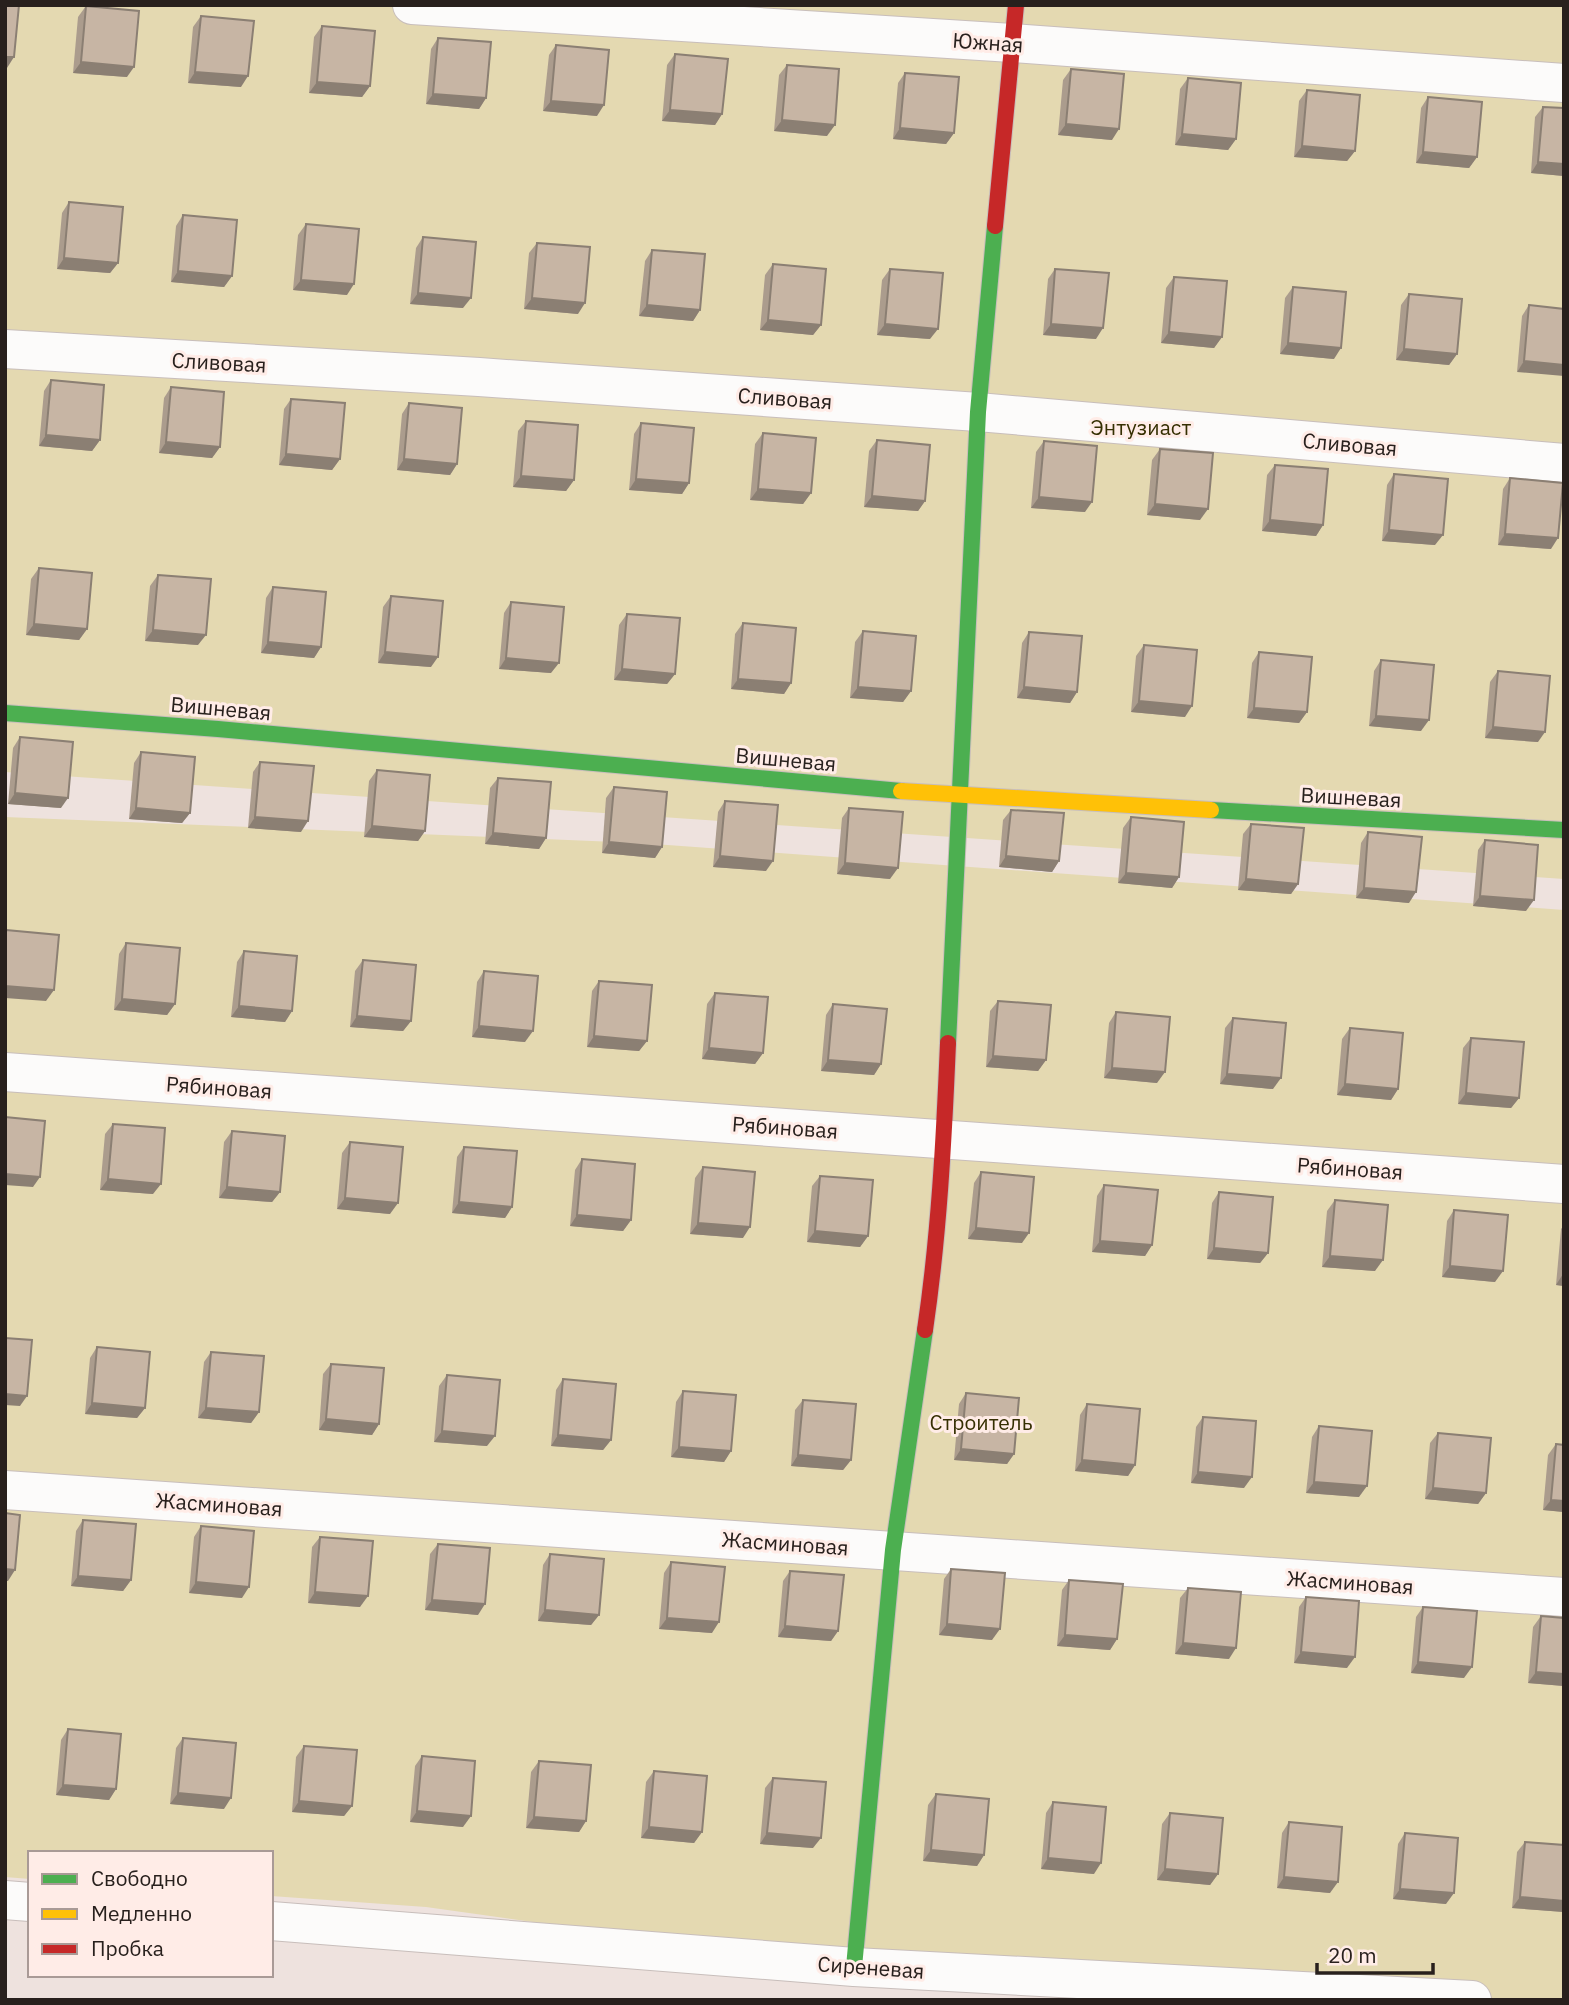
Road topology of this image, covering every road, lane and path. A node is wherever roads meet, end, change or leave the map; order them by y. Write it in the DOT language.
graph roads {
  1 [pos="412,5"];
  2 [pos="1016,5"];
  3 [pos="1012,43"];
  4 [pos="1564,83"];
  5 [pos="5,349"];
  6 [pos="978,412"];
  7 [pos="1564,463"];
  8 [pos="5,713"];
  9 [pos="960,796"];
  10 [pos="1564,830"];
  11 [pos="5,1072"];
  12 [pos="944,1138"];
  13 [pos="1564,1184"];
  14 [pos="5,1490"];
  15 [pos="893,1550"];
  16 [pos="1564,1597"];
  17 [pos="5,1900"];
  18 [pos="28,1902"];
  19 [pos="273,1921"];
  20 [pos="854,1967"];
  21 [pos="1472,2000"];
  1 -- 3 [label="street, Южная"];
  2 -- 3 [label="street"];
  3 -- 4 [label="street, Южная"];
  3 -- 6 [label="street"];
  5 -- 6 [label="street, Сливовая"];
  6 -- 7 [label="street, Сливовая"];
  6 -- 9 [label="street"];
  8 -- 9 [label="street, Вишневая"];
  9 -- 10 [label="street, Вишневая"];
  9 -- 12 [label="street"];
  11 -- 12 [label="street, Рябиновая"];
  12 -- 13 [label="street, Рябиновая"];
  12 -- 15 [label="street"];
  14 -- 15 [label="street, Жасминовая"];
  15 -- 16 [label="street, Жасминовая"];
  15 -- 20 [label="street"];
  17 -- 18 [label="street"];
  19 -- 20 [label="street, Сиреневая"];
  20 -- 21 [label="street, Сиреневая"];
}
